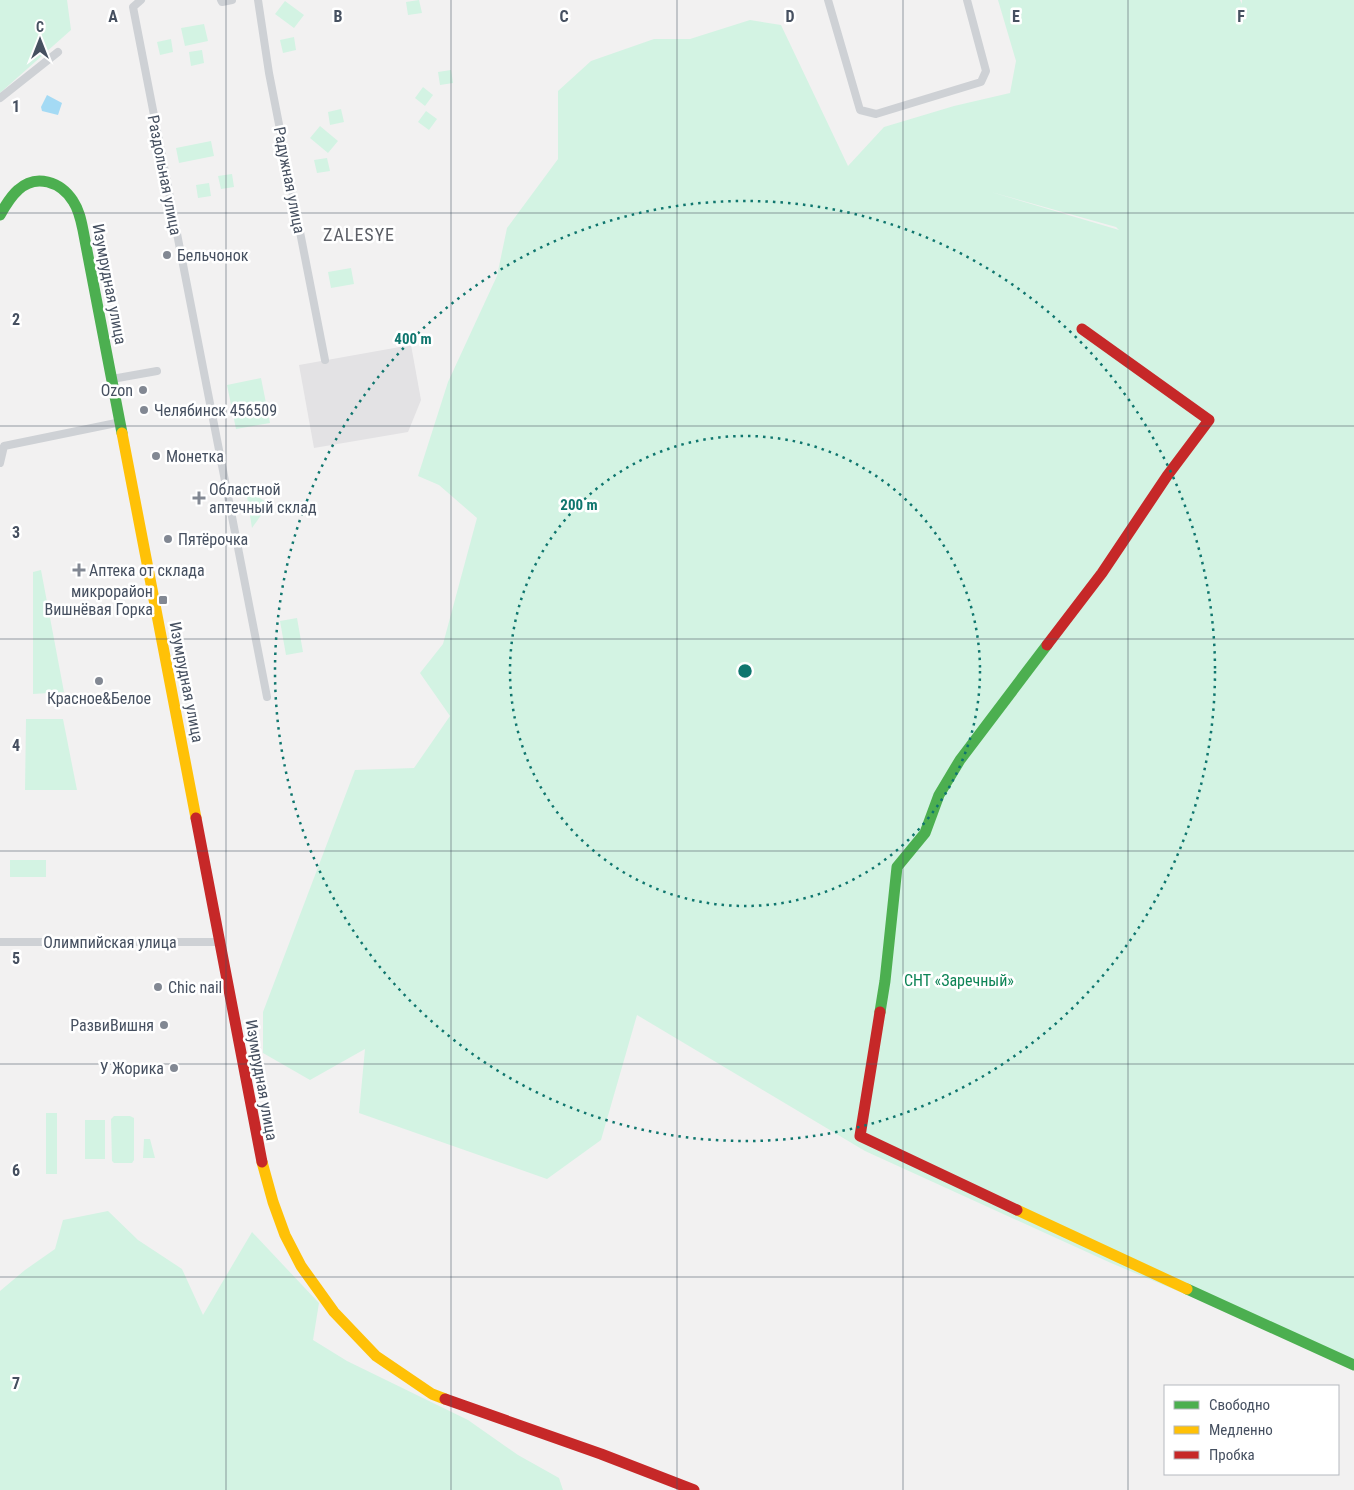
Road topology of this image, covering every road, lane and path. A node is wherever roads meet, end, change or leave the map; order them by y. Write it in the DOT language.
graph roads {
  1 [pos="141,0"];
  2 [pos="222,0"];
  3 [pos="232,0"];
  4 [pos="258,0"];
  5 [pos="828,0"];
  6 [pos="966,0"];
  7 [pos="58,52"];
  8 [pos="0,98"];
  9 [pos="0,215"];
  10 [pos="1082,329"];
  11 [pos="325,360"];
  12 [pos="157,372"];
  13 [pos="112,379"];
  14 [pos="120,422"];
  15 [pos="0,463"];
  16 [pos="267,697"];
  17 [pos="0,942"];
  18 [pos="220,942"];
  19 [pos="1354,1365"];
  20 [pos="694,1490"];
  1 -- 16 [label="street, Раздольная улица"];
  2 -- 3 [label="street"];
  4 -- 11 [label="street, Радужная улица"];
  5 -- 6 [label="street"];
  7 -- 8 [label="street"];
  9 -- 13 [label="street, Изумрудная улица"];
  10 -- 19 [label="street"];
  12 -- 13 [label="street"];
  13 -- 14 [label="street, Изумрудная улица"];
  14 -- 15 [label="street"];
  14 -- 18 [label="street, Изумрудная улица"];
  17 -- 18 [label="street, Олимпийская улица"];
  18 -- 20 [label="street, Изумрудная улица"];
}
